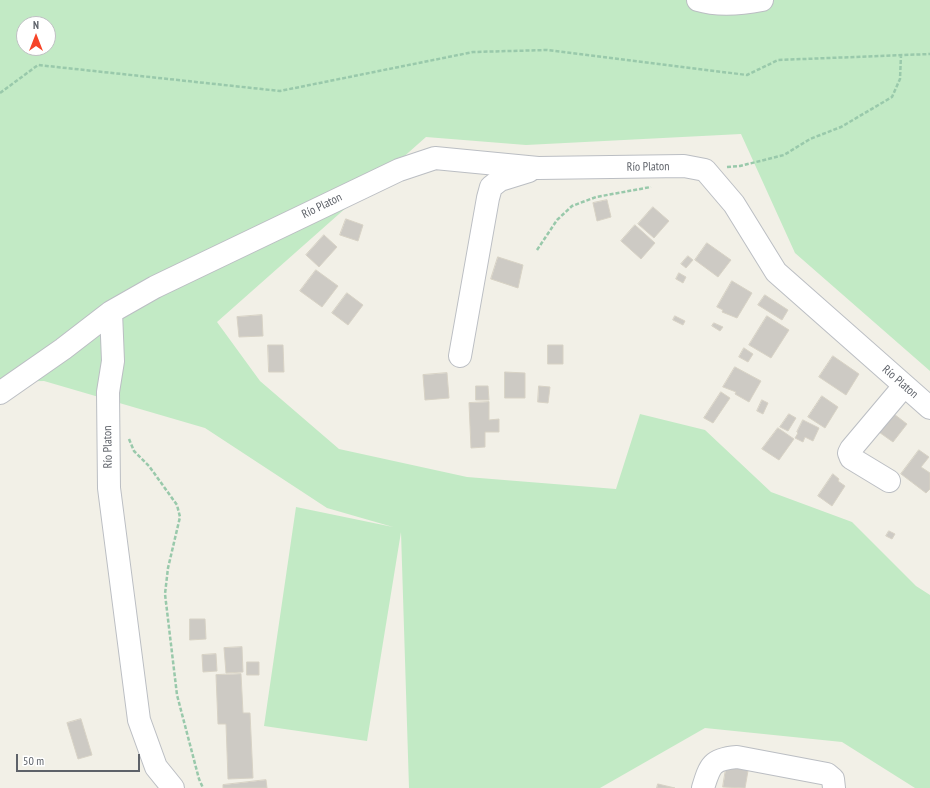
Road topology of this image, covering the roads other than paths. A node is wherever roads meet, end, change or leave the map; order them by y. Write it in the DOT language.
graph roads {
  1 [pos="698,0"];
  2 [pos="762,0"];
  3 [pos="538,168"];
  4 [pos="111,312"];
  5 [pos="460,356"];
  6 [pos="904,386"];
  7 [pos="0,393"];
  8 [pos="930,408"];
  9 [pos="889,481"];
  10 [pos="173,788"];
  11 [pos="704,788"];
  12 [pos="834,788"];
  1 -- 2 [label="street"];
  3 -- 4 [label="street, Río Platon"];
  3 -- 5 [label="street"];
  3 -- 6 [label="street, Río Platon"];
  4 -- 7 [label="street"];
  4 -- 10 [label="street, Río Platon"];
  6 -- 8 [label="street, Río Platon"];
  6 -- 9 [label="street"];
  11 -- 12 [label="street"];
}
